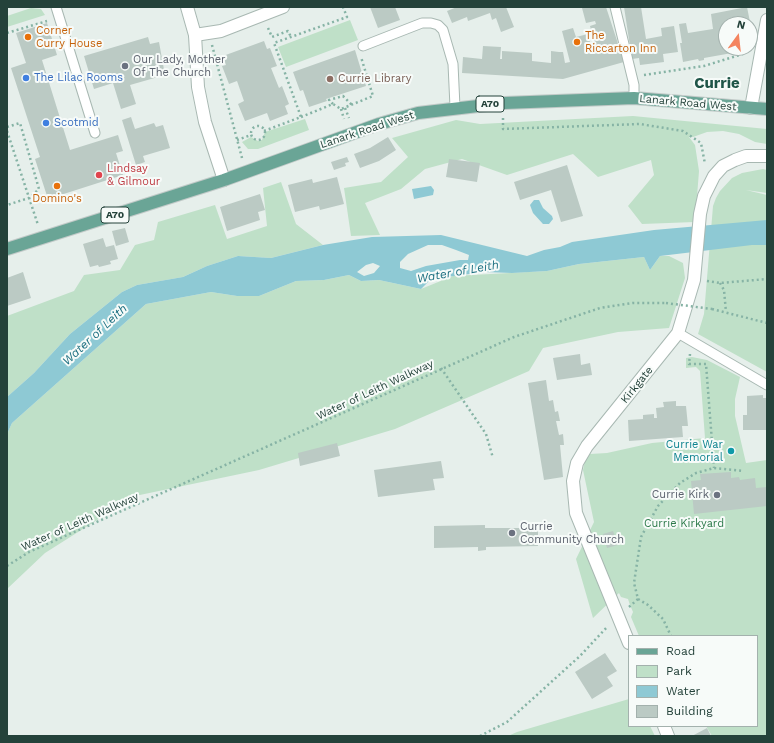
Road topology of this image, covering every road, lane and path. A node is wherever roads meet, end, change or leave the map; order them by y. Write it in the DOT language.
graph roads {
  1 [pos="56,7"];
  2 [pos="187,7"];
  3 [pos="283,7"];
  4 [pos="343,7"];
  5 [pos="615,7"];
  6 [pos="263,15"];
  7 [pos="59,17"];
  8 [pos="767,20"];
  9 [pos="7,33"];
  10 [pos="208,33"];
  11 [pos="195,35"];
  12 [pos="272,37"];
  13 [pos="291,37"];
  14 [pos="274,43"];
  15 [pos="363,46"];
  16 [pos="760,49"];
  17 [pos="632,77"];
  18 [pos="634,98"];
  19 [pos="504,103"];
  20 [pos="333,104"];
  21 [pos="352,105"];
  22 [pos="456,107"];
  23 [pos="345,108"];
  24 [pos="751,108"];
  25 [pos="341,109"];
  26 [pos="767,110"];
  27 [pos="302,117"];
  28 [pos="349,118"];
  29 [pos="344,119"];
  30 [pos="7,127"];
  31 [pos="7,131"];
  32 [pos="264,131"];
  33 [pos="95,133"];
  34 [pos="251,135"];
  35 [pos="237,140"];
  36 [pos="767,156"];
  37 [pos="705,170"];
  38 [pos="245,172"];
  39 [pos="224,180"];
  40 [pos="29,198"];
  41 [pos="7,205"];
  42 [pos="40,229"];
  43 [pos="7,249"];
  44 [pos="767,279"];
  45 [pos="726,312"];
  46 [pos="767,323"];
  47 [pos="678,333"];
  48 [pos="689,358"];
  49 [pos="441,368"];
  50 [pos="767,385"];
  51 [pos="493,458"];
  52 [pos="714,468"];
  53 [pos="744,471"];
  54 [pos="7,566"];
  55 [pos="638,599"];
  56 [pos="618,616"];
  57 [pos="670,635"];
  58 [pos="628,641"];
  59 [pos="480,736"];
  1 -- 7 [label="lane"];
  2 -- 11 [label="street"];
  3 -- 6 [label="street"];
  4 -- 13 [label="path"];
  5 -- 17 [label="lane"];
  6 -- 10 [label="street"];
  6 -- 12 [label="path"];
  7 -- 9 [label="path"];
  7 -- 33 [label="lane"];
  8 -- 16 [label="street"];
  10 -- 11 [label="street"];
  10 -- 35 [label="path"];
  11 -- 39 [label="street"];
  12 -- 13 [label="path"];
  12 -- 14 [label="path"];
  13 -- 14 [label="path"];
  14 -- 27 [label="path"];
  15 -- 21 [label="path"];
  15 -- 22 [label="lane"];
  16 -- 17 [label="path"];
  16 -- 24 [label="street"];
  17 -- 18 [label="lane"];
  18 -- 19 [label="main road, Lanark Road West / A70"];
  18 -- 24 [label="main road, Lanark Road West / A70"];
  19 -- 22 [label="main road, Lanark Road West / A70"];
  19 -- 37 [label="path"];
  20 -- 21 [label="path"];
  20 -- 25 [label="path"];
  20 -- 27 [label="path"];
  21 -- 23 [label="path"];
  22 -- 38 [label="main road, Lanark Road West / A70"];
  23 -- 25 [label="path"];
  23 -- 28 [label="path"];
  24 -- 26 [label="main road, Lanark Road West / A70"];
  25 -- 29 [label="path"];
  27 -- 32 [label="path"];
  30 -- 40 [label="path"];
  31 -- 40 [label="path"];
  32 -- 34 [label="path"];
  32 -- 34 [label="path"];
  34 -- 35 [label="path"];
  35 -- 38 [label="path"];
  36 -- 47 [label="street, Kirkgate"];
  38 -- 39 [label="main road, Lanark Road West / A70"];
  39 -- 43 [label="main road, Lanark Road West / A70"];
  40 -- 41 [label="path"];
  40 -- 42 [label="path"];
  44 -- 45 [label="path"];
  45 -- 46 [label="path, Water of Leith Walkway"];
  45 -- 49 [label="path, Water of Leith Walkway, bridge"];
  47 -- 50 [label="lane"];
  47 -- 56 [label="street, Kirkgate"];
  48 -- 52 [label="path"];
  49 -- 51 [label="path"];
  49 -- 54 [label="path, Water of Leith Walkway"];
  52 -- 53 [label="path"];
  52 -- 55 [label="path"];
  55 -- 56 [label="path"];
  55 -- 57 [label="path"];
  56 -- 58 [label="street, Kirkgate"];
  56 -- 59 [label="path"];
}
